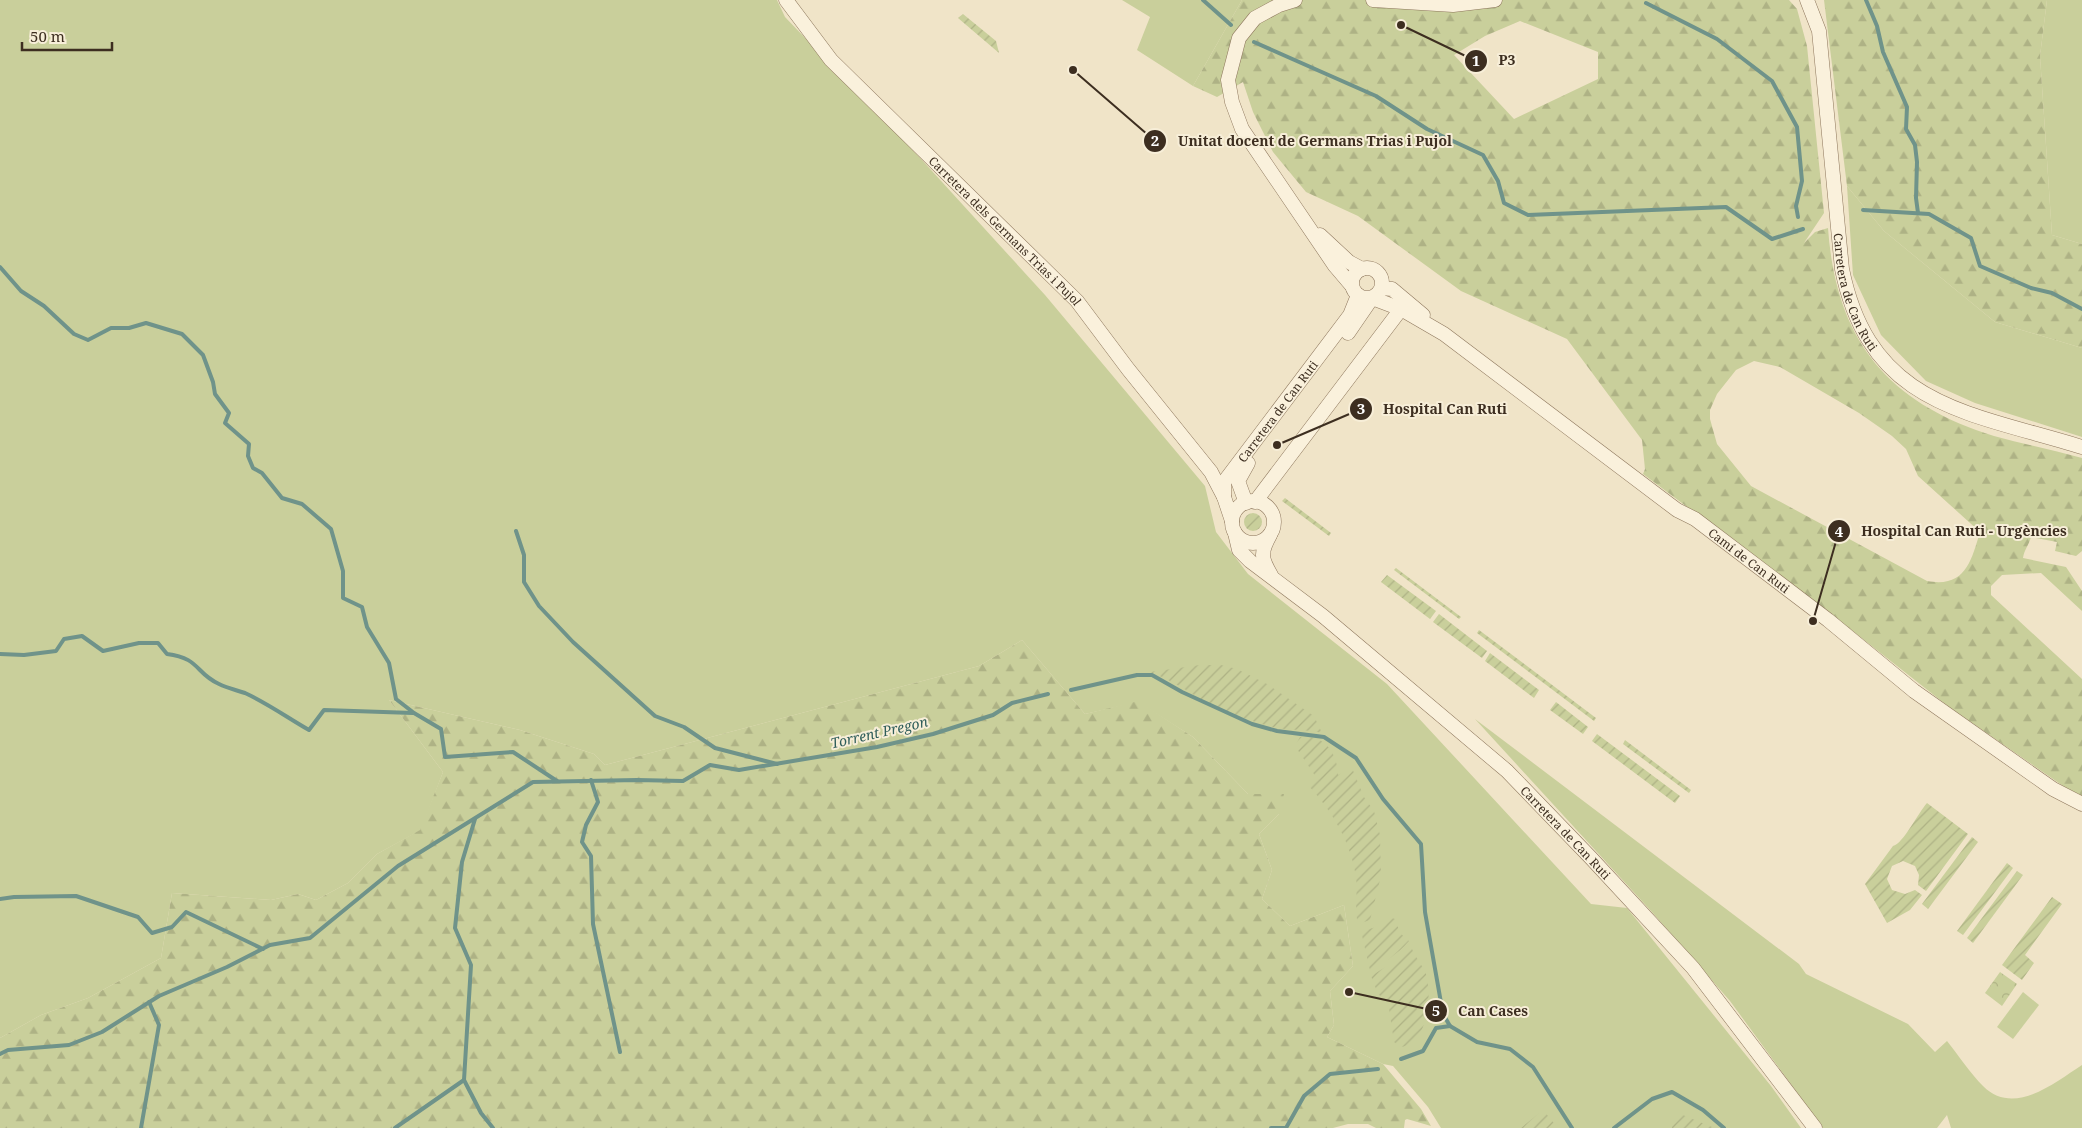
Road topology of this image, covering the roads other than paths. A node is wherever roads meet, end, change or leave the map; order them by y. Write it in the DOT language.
graph roads {
  1 [pos="786,0"];
  2 [pos="1295,0"];
  3 [pos="1373,0"];
  4 [pos="1495,0"];
  5 [pos="1807,0"];
  6 [pos="1303,220"];
  7 [pos="1362,269"];
  8 [pos="1382,288"];
  9 [pos="1359,296"];
  10 [pos="1401,309"];
  11 [pos="1444,334"];
  12 [pos="2082,447"];
  13 [pos="1211,472"];
  14 [pos="1224,482"];
  15 [pos="1224,497"];
  16 [pos="1247,498"];
  17 [pos="1233,527"];
  18 [pos="1270,534"];
  19 [pos="1273,578"];
  20 [pos="2053,789"];
  21 [pos="2082,804"];
  22 [pos="2082,813"];
  23 [pos="1815,1128"];
  1 -- 13 [label="street, Carretera dels Germans Trias i Pujol"];
  2 -- 6 [label="street"];
  3 -- 4 [label="street"];
  5 -- 12 [label="street, Carretera de Can Ruti"];
  6 -- 7 [label="street"];
  6 -- 9 [label="street"];
  7 -- 8 [label="street"];
  7 -- 9 [label="street"];
  8 -- 9 [label="street"];
  8 -- 11 [label="street, Camí de Can Ruti"];
  9 -- 10 [label="street, Camí de Can Ruti"];
  9 -- 14 [label="street, Carretera de Can Ruti"];
  9 -- 16 [label="street, Carretera de Can Ruti"];
  10 -- 11 [label="street, Camí de Can Ruti"];
  10 -- 16 [label="street"];
  11 -- 20 [label="street, Camí de Can Ruti"];
  13 -- 14 [label="street, Carretera dels Germans Trias i Pujol"];
  13 -- 15 [label="street, Carretera dels Germans Trias i Pujol"];
  14 -- 15 [label="street, Carretera de Can Ruti"];
  14 -- 16 [label="street, Carretera dels Germans Trias i Pujol"];
  15 -- 17 [label="street, Carretera de Can Ruti"];
  16 -- 17 [label="street"];
  16 -- 18 [label="street"];
  17 -- 18 [label="street"];
  17 -- 19 [label="street, Carretera de Can Ruti"];
  18 -- 19 [label="street, Carretera de Can Ruti"];
  19 -- 23 [label="street, Carretera de Can Ruti"];
  20 -- 21 [label="street, Camí de Can Ruti"];
  20 -- 22 [label="street, Camí de Can Ruti"];
}
